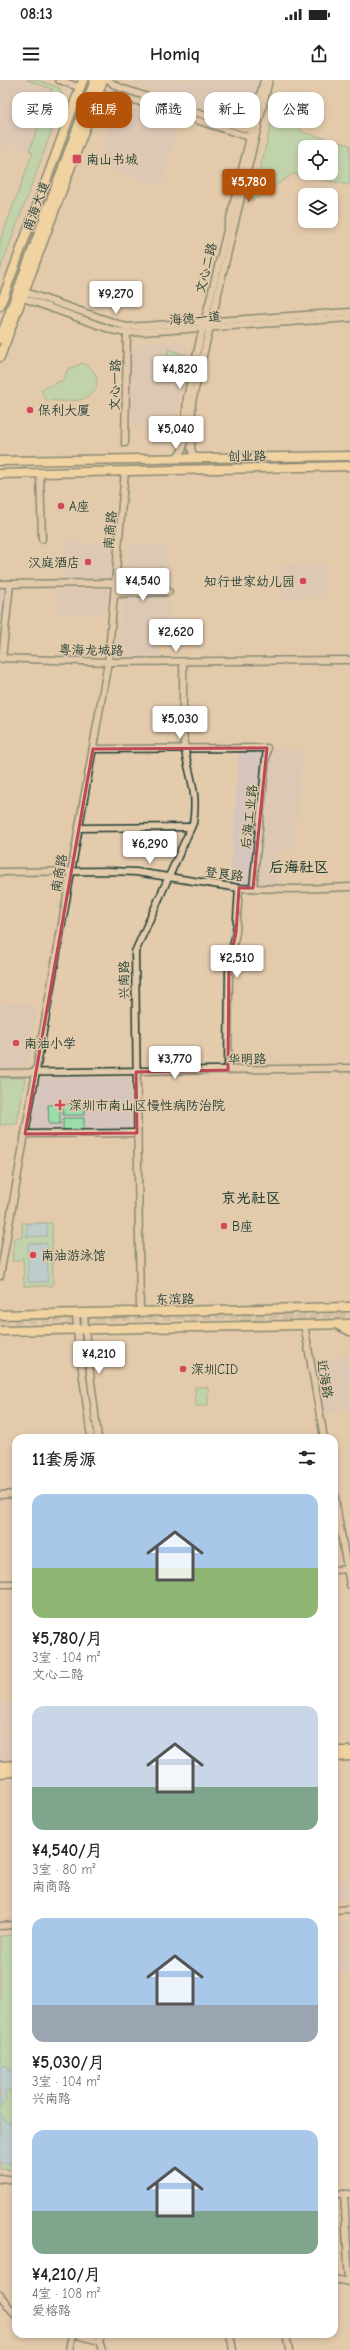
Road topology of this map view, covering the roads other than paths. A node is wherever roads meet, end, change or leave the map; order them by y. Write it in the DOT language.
graph roads {
  1 [pos="59,80"];
  2 [pos="95,80"];
  3 [pos="103,80"];
  4 [pos="109,80"];
  5 [pos="264,80"];
  6 [pos="269,80"];
  7 [pos="82,84"];
  8 [pos="91,92"];
  9 [pos="99,92"];
  10 [pos="132,99"];
  11 [pos="78,128"];
  12 [pos="80,128"];
  13 [pos="85,128"];
  14 [pos="254,131"];
  15 [pos="252,139"];
  16 [pos="77,150"];
  17 [pos="24,295"];
  18 [pos="0,306"];
  19 [pos="350,312"];
  20 [pos="350,318"];
  21 [pos="206,325"];
  22 [pos="127,330"];
  23 [pos="0,339"];
  24 [pos="0,357"];
  25 [pos="125,444"];
  26 [pos="350,456"];
  27 [pos="201,459"];
  28 [pos="173,460"];
  29 [pos="1,461"];
  30 [pos="350,466"];
  31 [pos="125,471"];
  32 [pos="40,473"];
  33 [pos="0,474"];
  34 [pos="42,540"];
  35 [pos="0,584"];
  36 [pos="10,584"];
  37 [pos="117,584"];
  38 [pos="169,592"];
  39 [pos="116,594"];
  40 [pos="1,659"];
  41 [pos="350,660"];
  42 [pos="108,662"];
  43 [pos="183,662"];
  44 [pos="93,749"];
  45 [pos="185,750"];
  46 [pos="191,827"];
  47 [pos="79,828"];
  48 [pos="71,871"];
  49 [pos="0,872"];
  50 [pos="169,877"];
  51 [pos="350,887"];
  52 [pos="239,888"];
  53 [pos="253,888"];
  54 [pos="298,889"];
  55 [pos="350,891"];
  56 [pos="350,1068"];
  57 [pos="228,1070"];
  58 [pos="136,1072"];
  59 [pos="0,1073"];
  60 [pos="34,1073"];
  61 [pos="137,1133"];
  62 [pos="25,1134"];
  63 [pos="0,1276"];
  64 [pos="350,1301"];
  65 [pos="335,1308"];
  66 [pos="350,1308"];
  67 [pos="140,1312"];
  68 [pos="80,1313"];
  69 [pos="0,1315"];
  70 [pos="304,1324"];
  71 [pos="335,1324"];
  72 [pos="350,1324"];
  73 [pos="81,1329"];
  74 [pos="0,1331"];
  75 [pos="350,1331"];
  76 [pos="91,1434"];
  77 [pos="97,1434"];
  78 [pos="323,1434"];
  79 [pos="12,1494"];
  80 [pos="0,1495"];
  81 [pos="338,1513"];
  82 [pos="349,1569"];
  83 [pos="338,1570"];
  84 [pos="0,1584"];
  85 [pos="12,1584"];
  86 [pos="350,1585"];
  87 [pos="338,1751"];
  88 [pos="350,1751"];
  89 [pos="350,1756"];
  90 [pos="338,1757"];
  91 [pos="12,1765"];
  92 [pos="0,1766"];
  93 [pos="12,1772"];
  94 [pos="0,1773"];
  95 [pos="350,1909"];
  96 [pos="338,1910"];
  97 [pos="12,1925"];
  98 [pos="0,1926"];
  99 [pos="0,2178"];
  100 [pos="12,2180"];
  101 [pos="347,2194"];
  102 [pos="338,2280"];
  103 [pos="350,2282"];
  104 [pos="0,2295"];
  105 [pos="12,2311"];
  106 [pos="71,2338"];
  107 [pos="87,2338"];
  108 [pos="100,2338"];
  109 [pos="231,2338"];
  110 [pos="287,2338"];
  111 [pos="99,2341"];
  112 [pos="69,2350"];
  113 [pos="102,2350"];
  114 [pos="233,2350"];
  115 [pos="289,2350"];
  1 -- 7 [label="street"];
  2 -- 8 [label="main road, 南海大道"];
  3 -- 9 [label="main road"];
  4 -- 14 [label="street"];
  5 -- 14 [label="street, 文心二路"];
  6 -- 14 [label="street, 文心二路"];
  7 -- 18 [label="main road, 南海大道"];
  10 -- 15 [label="street"];
  11 -- 23 [label="main road, 南海大道"];
  12 -- 16 [label="main road"];
  13 -- 16 [label="main road"];
  14 -- 15 [label="street, 文心二路"];
  15 -- 21 [label="street, 文心二路"];
  16 -- 17 [label="main road"];
  17 -- 22 [label="street, 海德一道"];
  17 -- 24 [label="main road"];
  19 -- 21 [label="street, 海德一道"];
  20 -- 21 [label="street, 海德一道"];
  21 -- 22 [label="street, 海德一道"];
  21 -- 27 [label="street, 文心二路"];
  21 -- 28 [label="street, 文心二路"];
  22 -- 25 [label="street, 文心一路"];
  26 -- 27 [label="main road, 创业路"];
  27 -- 28 [label="main road, 创业路"];
  28 -- 29 [label="main road, 创业路"];
  30 -- 31 [label="main road, 创业路"];
  31 -- 32 [label="main road, 创业路"];
  31 -- 37 [label="street, 南商路"];
  32 -- 33 [label="main road, 创业路"];
  32 -- 34 [label="street"];
  35 -- 36 [label="street"];
  36 -- 37 [label="street"];
  36 -- 40 [label="street"];
  37 -- 39 [label="street, 南商路"];
  38 -- 39 [label="street"];
  39 -- 42 [label="street, 南商路"];
  40 -- 42 [label="street, 粤海龙城路"];
  41 -- 43 [label="street, 粤海龙城路"];
  42 -- 43 [label="street, 粤海龙城路"];
  42 -- 44 [label="street, 南商路"];
  43 -- 45 [label="street, 兴南路"];
  44 -- 45 [label="street"];
  44 -- 47 [label="street, 南商路"];
  45 -- 46 [label="street, 兴南路"];
  45 -- 53 [label="street, 后海工业路"];
  46 -- 47 [label="street"];
  46 -- 50 [label="street, 兴南路"];
  47 -- 48 [label="street, 南商路"];
  48 -- 49 [label="street, 登良路"];
  48 -- 50 [label="street, 登良路"];
  48 -- 60 [label="street, 南商路"];
  50 -- 52 [label="street, 登良路"];
  50 -- 58 [label="street, 兴南路"];
  51 -- 54 [label="street, 登良路"];
  52 -- 53 [label="street, 登良路"];
  52 -- 57 [label="street"];
  53 -- 54 [label="street, 登良路"];
  54 -- 55 [label="street"];
  56 -- 57 [label="street, 华明路"];
  57 -- 58 [label="street, 华明路"];
  58 -- 60 [label="street, 华明路"];
  58 -- 61 [label="street, 兴南路"];
  59 -- 60 [label="street, 华明路"];
  60 -- 62 [label="street, 南商路"];
  61 -- 62 [label="street"];
  61 -- 67 [label="street, 兴南路"];
  62 -- 63 [label="street, 南商路"];
  64 -- 65 [label="main road"];
  65 -- 66 [label="main road, 东滨路"];
  65 -- 67 [label="main road, 东滨路"];
  67 -- 68 [label="main road, 东滨路"];
  68 -- 69 [label="main road, 东滨路"];
  68 -- 73 [label="street"];
  70 -- 71 [label="main road"];
  70 -- 73 [label="main road"];
  70 -- 78 [label="street, 近海路"];
  71 -- 72 [label="main road"];
  71 -- 75 [label="main road"];
  73 -- 74 [label="main road"];
  73 -- 76 [label="street"];
  73 -- 77 [label="street"];
  79 -- 80 [label="street"];
  81 -- 82 [label="street"];
  82 -- 83 [label="street"];
  82 -- 86 [label="street"];
  84 -- 85 [label="street"];
  87 -- 88 [label="main road"];
  89 -- 90 [label="main road"];
  91 -- 92 [label="main road"];
  93 -- 94 [label="main road"];
  95 -- 96 [label="street"];
  97 -- 98 [label="street"];
  99 -- 100 [label="street"];
  101 -- 103 [label="street"];
  102 -- 103 [label="street"];
  104 -- 105 [label="street"];
  106 -- 112 [label="street"];
  107 -- 111 [label="street"];
  108 -- 111 [label="street"];
  109 -- 114 [label="street"];
  110 -- 115 [label="street"];
  111 -- 113 [label="street"];
}
